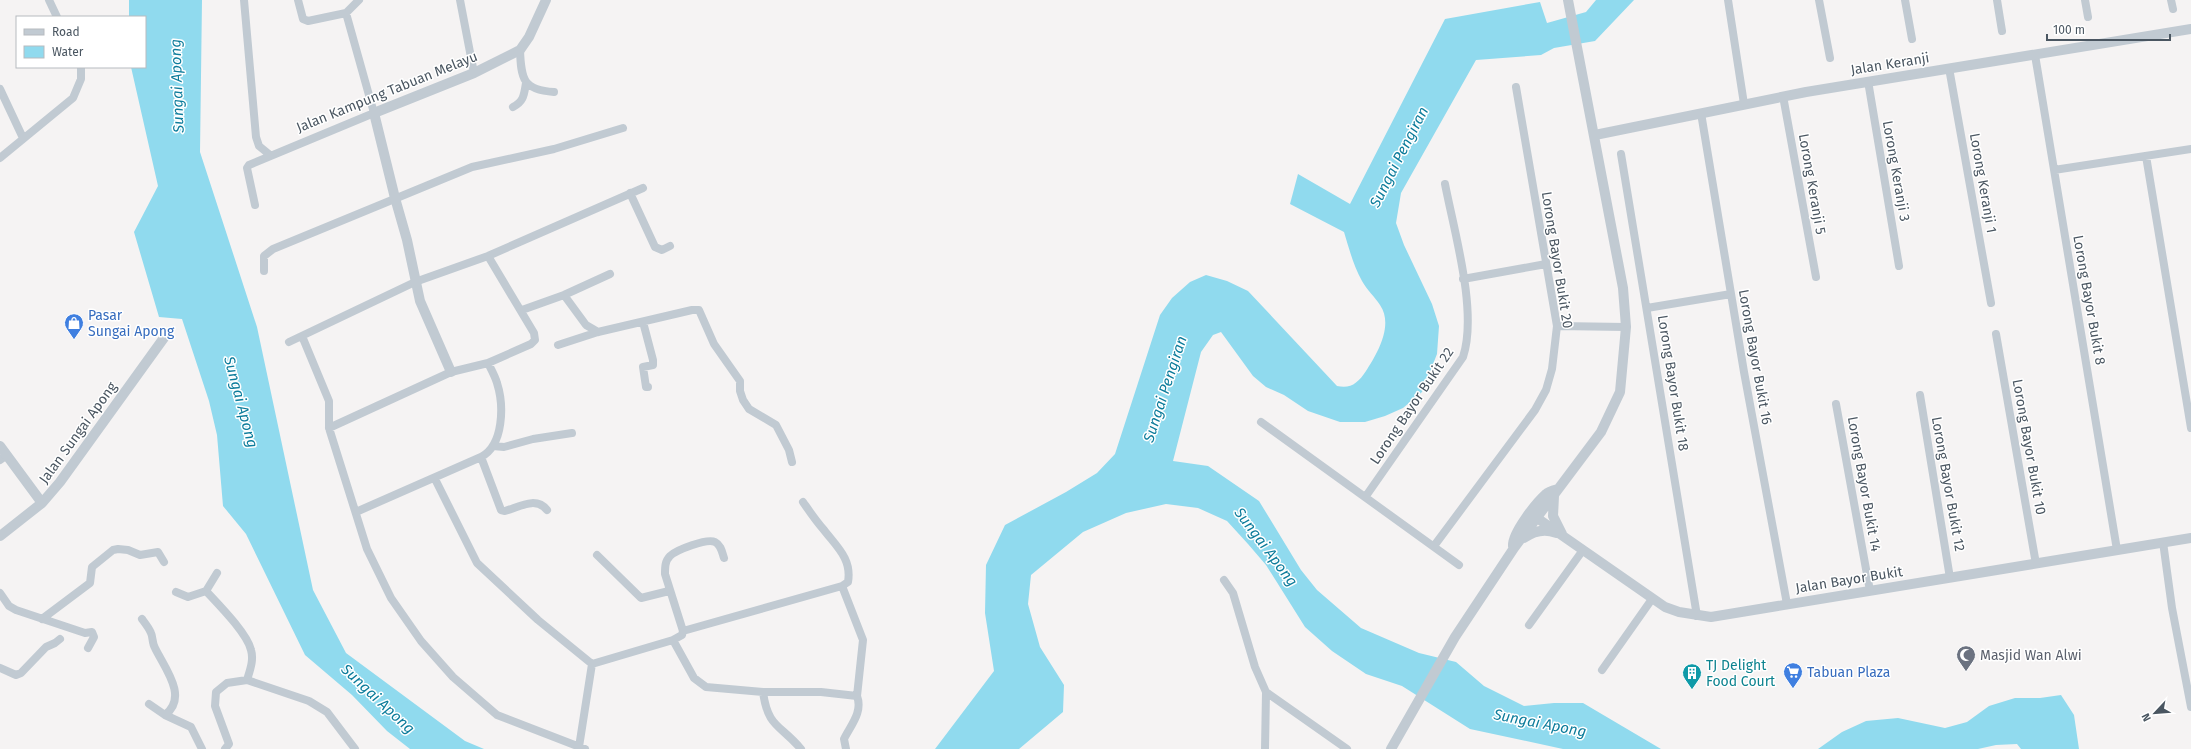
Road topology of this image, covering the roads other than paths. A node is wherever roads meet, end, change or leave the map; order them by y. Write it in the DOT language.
graph roads {
  1 [pos="49,0"];
  2 [pos="244,0"];
  3 [pos="298,0"];
  4 [pos="359,0"];
  5 [pos="460,0"];
  6 [pos="546,0"];
  7 [pos="1568,0"];
  8 [pos="1728,0"];
  9 [pos="1819,0"];
  10 [pos="1905,0"];
  11 [pos="1997,0"];
  12 [pos="2085,0"];
  13 [pos="2171,0"];
  14 [pos="2173,9"];
  15 [pos="346,13"];
  16 [pos="57,16"];
  17 [pos="2088,17"];
  18 [pos="2191,29"];
  19 [pos="2002,31"];
  20 [pos="1912,39"];
  21 [pos="520,50"];
  22 [pos="2034,55"];
  23 [pos="1830,58"];
  24 [pos="81,68"];
  25 [pos="1949,68"];
  26 [pos="474,73"];
  27 [pos="1868,81"];
  28 [pos="526,83"];
  29 [pos="1516,86"];
  30 [pos="0,89"];
  31 [pos="554,92"];
  32 [pos="1783,96"];
  33 [pos="1744,104"];
  34 [pos="513,107"];
  35 [pos="374,113"];
  36 [pos="1701,113"];
  37 [pos="623,128"];
  38 [pos="1595,135"];
  39 [pos="24,138"];
  40 [pos="2191,148"];
  41 [pos="1621,154"];
  42 [pos="270,155"];
  43 [pos="2146,156"];
  44 [pos="0,158"];
  45 [pos="2054,170"];
  46 [pos="1445,184"];
  47 [pos="643,188"];
  48 [pos="630,193"];
  49 [pos="395,198"];
  50 [pos="255,205"];
  51 [pos="670,246"];
  52 [pos="488,256"];
  53 [pos="1546,264"];
  54 [pos="1898,266"];
  55 [pos="264,271"];
  56 [pos="610,274"];
  57 [pos="1816,277"];
  58 [pos="1463,279"];
  59 [pos="415,282"];
  60 [pos="1731,294"];
  61 [pos="564,295"];
  62 [pos="1991,303"];
  63 [pos="1647,308"];
  64 [pos="522,310"];
  65 [pos="643,322"];
  66 [pos="1557,326"];
  67 [pos="1626,328"];
  68 [pos="598,332"];
  69 [pos="1996,334"];
  70 [pos="166,335"];
  71 [pos="302,336"];
  72 [pos="289,342"];
  73 [pos="558,345"];
  74 [pos="488,363"];
  75 [pos="451,372"];
  76 [pos="648,387"];
  77 [pos="1920,395"];
  78 [pos="1836,404"];
  79 [pos="1262,422"];
  80 [pos="330,428"];
  81 [pos="2191,428"];
  82 [pos="572,433"];
  83 [pos="0,446"];
  84 [pos="493,446"];
  85 [pos="481,457"];
  86 [pos="3,458"];
  87 [pos="792,462"];
  88 [pos="434,479"];
  89 [pos="1556,491"];
  90 [pos="1366,496"];
  91 [pos="803,502"];
  92 [pos="42,503"];
  93 [pos="547,510"];
  94 [pos="356,512"];
  95 [pos="1537,518"];
  96 [pos="0,536"];
  97 [pos="1563,536"];
  98 [pos="2191,538"];
  99 [pos="2163,542"];
  100 [pos="1516,545"];
  101 [pos="1434,546"];
  102 [pos="1583,550"];
  103 [pos="2117,550"];
  104 [pos="597,554"];
  105 [pos="724,558"];
  106 [pos="164,562"];
  107 [pos="2036,564"];
  108 [pos="1459,565"];
  109 [pos="216,573"];
  110 [pos="1950,578"];
  111 [pos="1224,580"];
  112 [pos="842,586"];
  113 [pos="206,591"];
  114 [pos="669,591"];
  115 [pos="1870,591"];
  116 [pos="176,592"];
  117 [pos="0,593"];
  118 [pos="1652,599"];
  119 [pos="1787,604"];
  120 [pos="1697,616"];
  121 [pos="42,618"];
  122 [pos="142,619"];
  123 [pos="1529,625"];
  124 [pos="683,631"];
  125 [pos="60,639"];
  126 [pos="673,640"];
  127 [pos="88,648"];
  128 [pos="592,664"];
  129 [pos="0,668"];
  130 [pos="1602,670"];
  131 [pos="247,680"];
  132 [pos="763,692"];
  133 [pos="1266,692"];
  134 [pos="857,696"];
  135 [pos="149,704"];
  136 [pos="2191,707"];
  137 [pos="165,715"];
  138 [pos="582,748"];
  139 [pos="202,749"];
  140 [pos="225,749"];
  141 [pos="355,749"];
  142 [pos="801,749"];
  143 [pos="846,749"];
  144 [pos="1265,749"];
  145 [pos="1347,749"];
  146 [pos="1391,749"];
  1 -- 16 [label="street"];
  2 -- 42 [label="street"];
  3 -- 15 [label="street"];
  4 -- 15 [label="street"];
  5 -- 26 [label="street"];
  6 -- 21 [label="street"];
  7 -- 38 [label="street"];
  8 -- 33 [label="street"];
  9 -- 23 [label="street"];
  10 -- 20 [label="street"];
  11 -- 19 [label="street"];
  12 -- 17 [label="street"];
  13 -- 14 [label="street"];
  15 -- 35 [label="street"];
  18 -- 22 [label="street, Jalan Keranji"];
  21 -- 26 [label="street, Jalan Kampung Tabuan Melayu"];
  21 -- 28 [label="street"];
  22 -- 25 [label="street, Jalan Keranji"];
  22 -- 45 [label="street, Lorong Bayor Bukit 8"];
  24 -- 39 [label="street"];
  25 -- 27 [label="street, Jalan Keranji"];
  25 -- 62 [label="street, Lorong Keranji 1"];
  26 -- 35 [label="street, Jalan Kampung Tabuan Melayu"];
  27 -- 32 [label="street, Jalan Keranji"];
  27 -- 54 [label="street, Lorong Keranji 3"];
  28 -- 31 [label="street"];
  28 -- 34 [label="street"];
  29 -- 53 [label="street, Lorong Bayor Bukit 20"];
  30 -- 39 [label="street"];
  32 -- 33 [label="street, Jalan Keranji"];
  32 -- 57 [label="street, Lorong Keranji 5"];
  33 -- 36 [label="street, Jalan Keranji"];
  35 -- 42 [label="street, Jalan Kampung Tabuan Melayu"];
  35 -- 49 [label="street"];
  36 -- 38 [label="street, Jalan Keranji"];
  36 -- 60 [label="street, Lorong Bayor Bukit 16"];
  37 -- 49 [label="street"];
  38 -- 67 [label="street"];
  39 -- 44 [label="street"];
  40 -- 43 [label="street"];
  41 -- 63 [label="street, Lorong Bayor Bukit 18"];
  42 -- 50 [label="street, Jalan Kampung Tabuan Melayu"];
  43 -- 45 [label="street"];
  43 -- 81 [label="street"];
  45 -- 103 [label="street, Lorong Bayor Bukit 8"];
  46 -- 58 [label="street, Lorong Bayor Bukit 22"];
  47 -- 48 [label="street"];
  48 -- 51 [label="street"];
  48 -- 52 [label="street"];
  49 -- 55 [label="street"];
  49 -- 59 [label="street"];
  52 -- 59 [label="street"];
  52 -- 64 [label="street"];
  53 -- 58 [label="street"];
  53 -- 66 [label="street, Lorong Bayor Bukit 20"];
  56 -- 61 [label="street"];
  58 -- 90 [label="street, Lorong Bayor Bukit 22"];
  59 -- 71 [label="street"];
  59 -- 75 [label="street"];
  60 -- 63 [label="street"];
  60 -- 119 [label="street, Lorong Bayor Bukit 16"];
  61 -- 64 [label="street"];
  61 -- 68 [label="street"];
  63 -- 120 [label="street, Lorong Bayor Bukit 18"];
  64 -- 74 [label="street"];
  65 -- 68 [label="street"];
  65 -- 76 [label="street"];
  65 -- 87 [label="street"];
  66 -- 67 [label="street"];
  66 -- 101 [label="street, Lorong Bayor Bukit 20"];
  67 -- 89 [label="street"];
  68 -- 73 [label="street"];
  69 -- 107 [label="street, Lorong Bayor Bukit 10"];
  70 -- 92 [label="street, Jalan Sungai Apong"];
  71 -- 72 [label="street"];
  71 -- 80 [label="street"];
  74 -- 75 [label="street"];
  74 -- 84 [label="street"];
  75 -- 80 [label="street"];
  77 -- 110 [label="street, Lorong Bayor Bukit 12"];
  78 -- 115 [label="street, Lorong Bayor Bukit 14"];
  79 -- 90 [label="street"];
  80 -- 94 [label="street"];
  82 -- 84 [label="street"];
  83 -- 86 [label="street"];
  84 -- 85 [label="street"];
  85 -- 88 [label="street"];
  85 -- 93 [label="street"];
  86 -- 92 [label="street"];
  88 -- 94 [label="street"];
  88 -- 128 [label="street"];
  89 -- 95 [label="street"];
  89 -- 97 [label="street"];
  89 -- 100 [label="street"];
  90 -- 101 [label="street"];
  91 -- 112 [label="street"];
  92 -- 96 [label="street, Jalan Sungai Apong"];
  94 -- 138 [label="street"];
  95 -- 97 [label="street, Jalan Bayor Bukit"];
  95 -- 100 [label="street"];
  97 -- 100 [label="street"];
  97 -- 102 [label="street, Jalan Bayor Bukit"];
  98 -- 99 [label="street, Jalan Bayor Bukit"];
  99 -- 103 [label="street, Jalan Bayor Bukit"];
  99 -- 136 [label="street"];
  100 -- 146 [label="street"];
  101 -- 108 [label="street"];
  102 -- 118 [label="street, Jalan Bayor Bukit"];
  102 -- 123 [label="street"];
  103 -- 107 [label="street, Jalan Bayor Bukit"];
  104 -- 114 [label="street"];
  105 -- 114 [label="street"];
  106 -- 121 [label="street"];
  107 -- 110 [label="street, Jalan Bayor Bukit"];
  109 -- 113 [label="street"];
  110 -- 115 [label="street, Jalan Bayor Bukit"];
  111 -- 133 [label="street"];
  112 -- 124 [label="street"];
  112 -- 134 [label="street"];
  113 -- 116 [label="street"];
  113 -- 131 [label="street"];
  114 -- 124 [label="street"];
  115 -- 119 [label="street, Jalan Bayor Bukit"];
  117 -- 121 [label="street"];
  118 -- 120 [label="street, Jalan Bayor Bukit"];
  118 -- 130 [label="street"];
  119 -- 120 [label="street, Jalan Bayor Bukit"];
  121 -- 127 [label="street"];
  122 -- 137 [label="street"];
  124 -- 126 [label="street"];
  125 -- 129 [label="street"];
  126 -- 128 [label="street"];
  126 -- 132 [label="street"];
  128 -- 138 [label="street"];
  131 -- 140 [label="street"];
  131 -- 141 [label="street"];
  132 -- 134 [label="street"];
  132 -- 142 [label="street"];
  133 -- 144 [label="street"];
  133 -- 145 [label="street"];
  134 -- 143 [label="street"];
  135 -- 137 [label="street"];
  137 -- 139 [label="street"];
}
